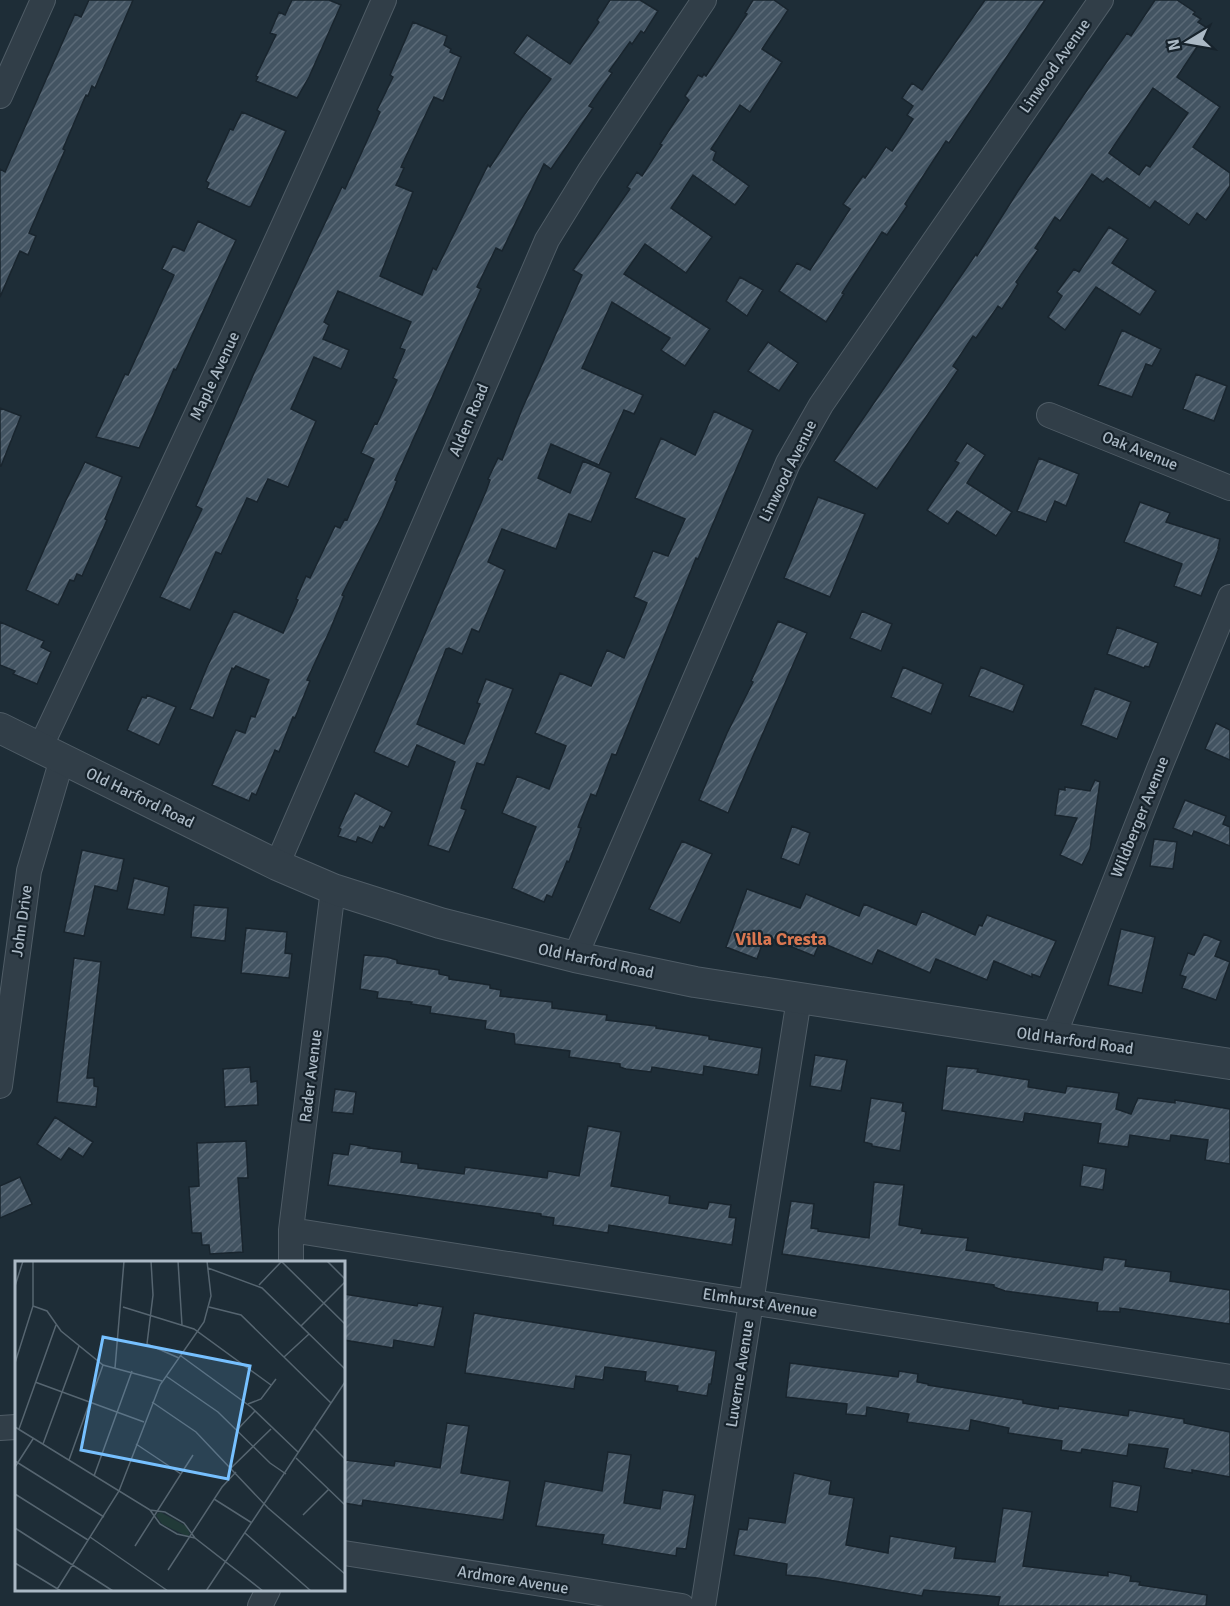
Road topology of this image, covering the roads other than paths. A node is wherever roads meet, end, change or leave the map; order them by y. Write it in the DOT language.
graph roads {
  1 [pos="43,0"];
  2 [pos="384,0"];
  3 [pos="1101,0"];
  4 [pos="696,3"];
  5 [pos="0,96"];
  6 [pos="1049,415"];
  7 [pos="1230,488"];
  8 [pos="1230,597"];
  9 [pos="0,728"];
  10 [pos="51,754"];
  11 [pos="278,865"];
  12 [pos="333,889"];
  13 [pos="575,957"];
  14 [pos="799,999"];
  15 [pos="1053,1038"];
  16 [pos="1230,1064"];
  17 [pos="0,1086"];
  18 [pos="291,1230"];
  19 [pos="291,1261"];
  20 [pos="752,1302"];
  21 [pos="1230,1377"];
  22 [pos="15,1427"];
  23 [pos="0,1428"];
  24 [pos="345,1553"];
  25 [pos="268,1591"];
  26 [pos="260,1606"];
  27 [pos="682,1606"];
  28 [pos="703,1606"];
  1 -- 5 [label="street"];
  2 -- 10 [label="street, Maple Avenue"];
  3 -- 13 [label="street, Linwood Avenue"];
  4 -- 11 [label="street, Alden Road"];
  6 -- 7 [label="street, Oak Avenue"];
  8 -- 15 [label="street, Wildberger Avenue"];
  9 -- 10 [label="street, Old Harford Road"];
  10 -- 11 [label="street, Old Harford Road"];
  10 -- 17 [label="street, John Drive"];
  11 -- 12 [label="street, Old Harford Road"];
  12 -- 13 [label="street, Old Harford Road"];
  12 -- 18 [label="street, Rader Avenue"];
  13 -- 14 [label="street, Old Harford Road"];
  14 -- 15 [label="street, Old Harford Road"];
  14 -- 20 [label="street, Luverne Avenue"];
  15 -- 16 [label="street, Old Harford Road"];
  18 -- 19 [label="street, Rader Avenue"];
  18 -- 20 [label="street, Elmhurst Avenue"];
  20 -- 21 [label="street, Elmhurst Avenue"];
  20 -- 28 [label="street, Luverne Avenue"];
  22 -- 23 [label="street"];
  24 -- 27 [label="street, Ardmore Avenue"];
  25 -- 26 [label="street"];
}
